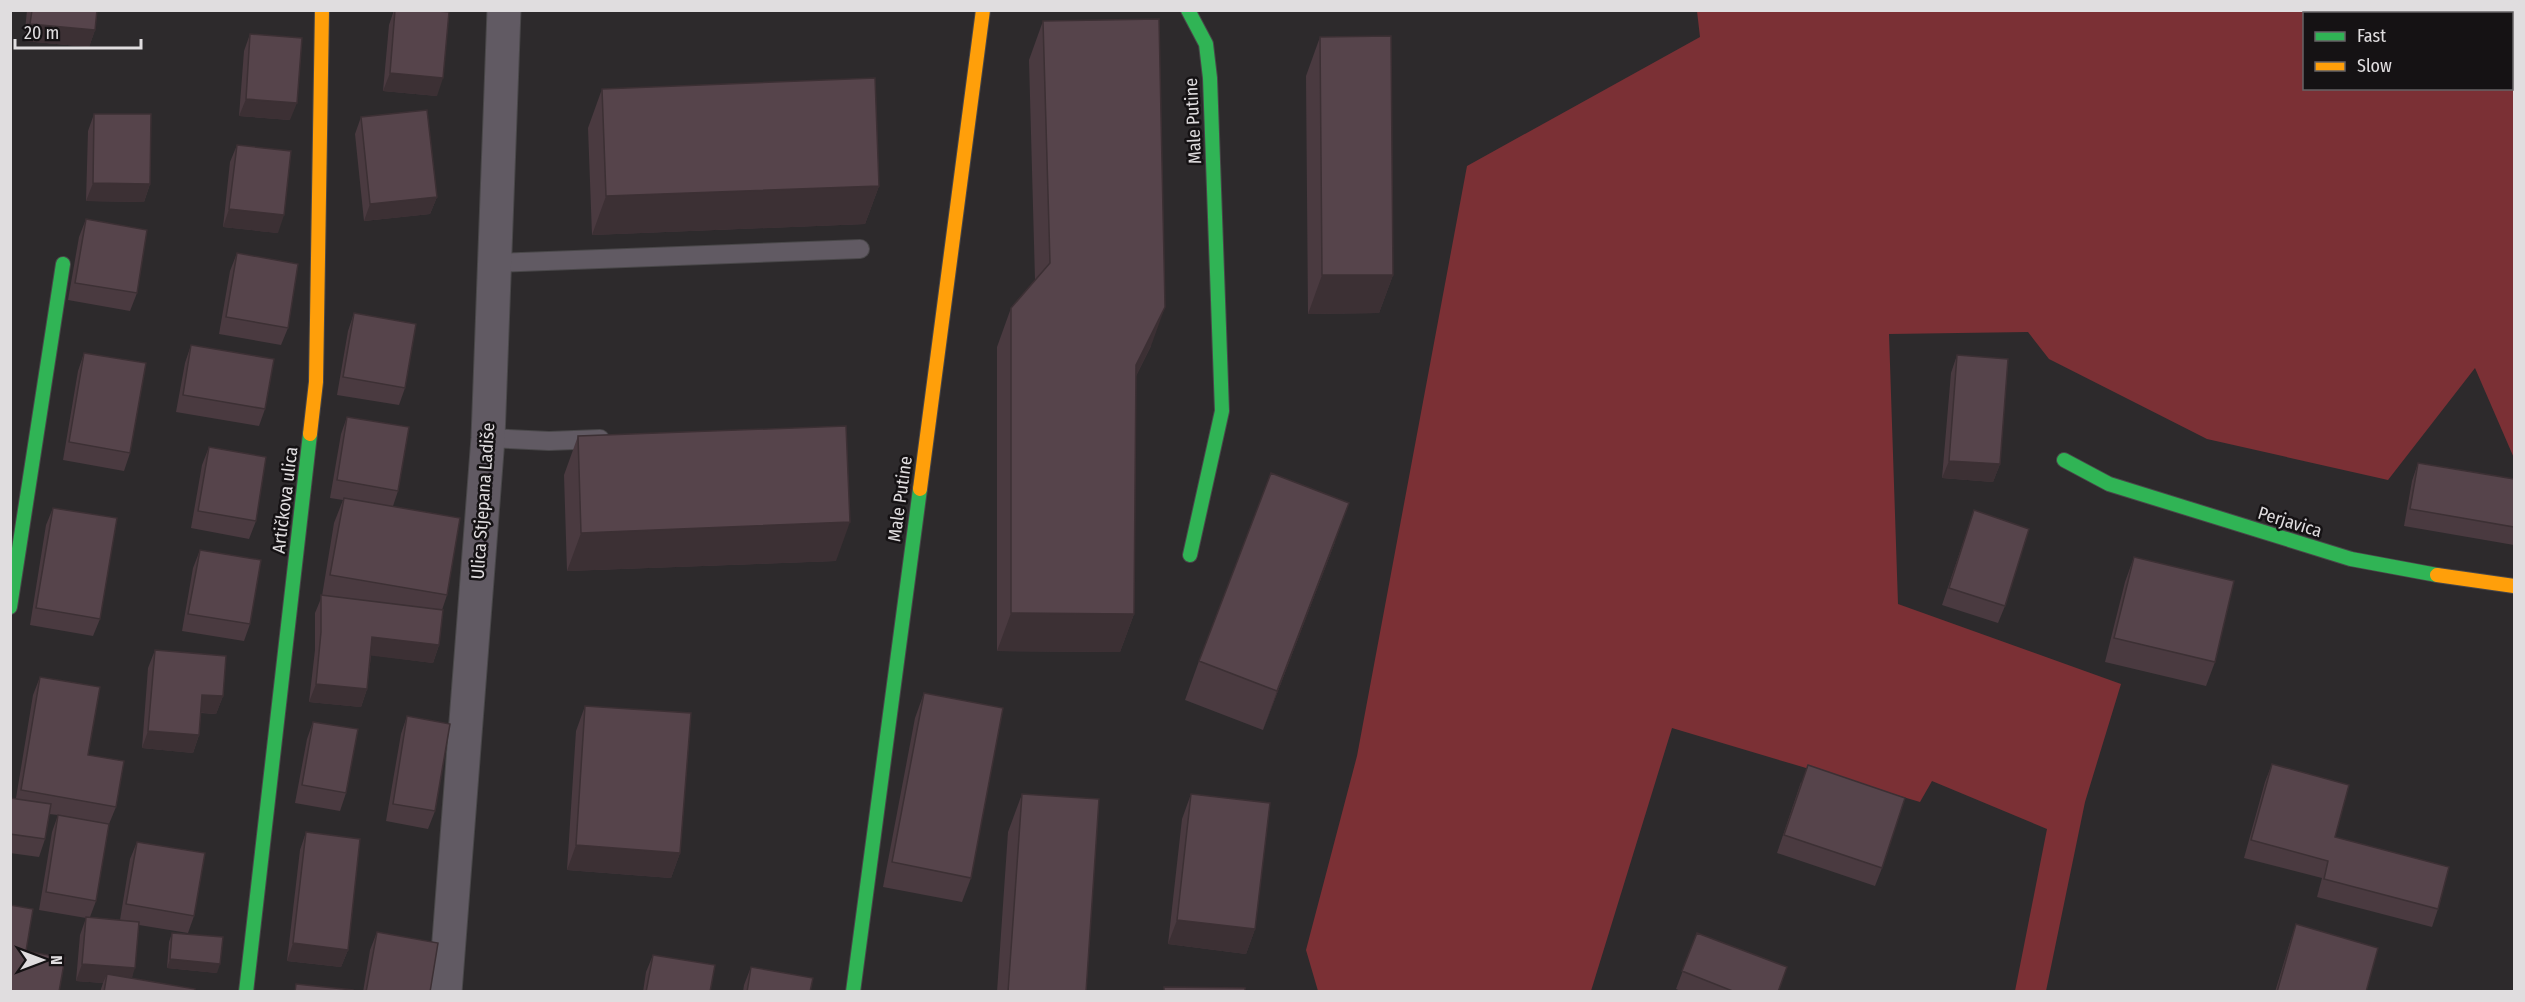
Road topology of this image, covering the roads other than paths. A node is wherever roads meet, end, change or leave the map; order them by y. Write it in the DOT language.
graph roads {
  1 [pos="322,10"];
  2 [pos="504,10"];
  3 [pos="983,10"];
  4 [pos="1188,10"];
  5 [pos="860,249"];
  6 [pos="495,263"];
  7 [pos="63,264"];
  8 [pos="488,438"];
  9 [pos="620,438"];
  10 [pos="2064,460"];
  11 [pos="1190,555"];
  12 [pos="2514,586"];
  13 [pos="10,607"];
  14 [pos="246,992"];
  15 [pos="445,992"];
  16 [pos="853,992"];
  1 -- 14 [label="street, Artičkova ulica"];
  2 -- 6 [label="street, Ulica Stjepana Ladiše"];
  3 -- 16 [label="street, Male Putine"];
  4 -- 11 [label="street, Male Putine"];
  5 -- 6 [label="lane"];
  6 -- 8 [label="street, Ulica Stjepana Ladiše"];
  7 -- 13 [label="street"];
  8 -- 9 [label="lane"];
  8 -- 15 [label="street, Ulica Stjepana Ladiše"];
  10 -- 12 [label="street, Perjavica"];
}
